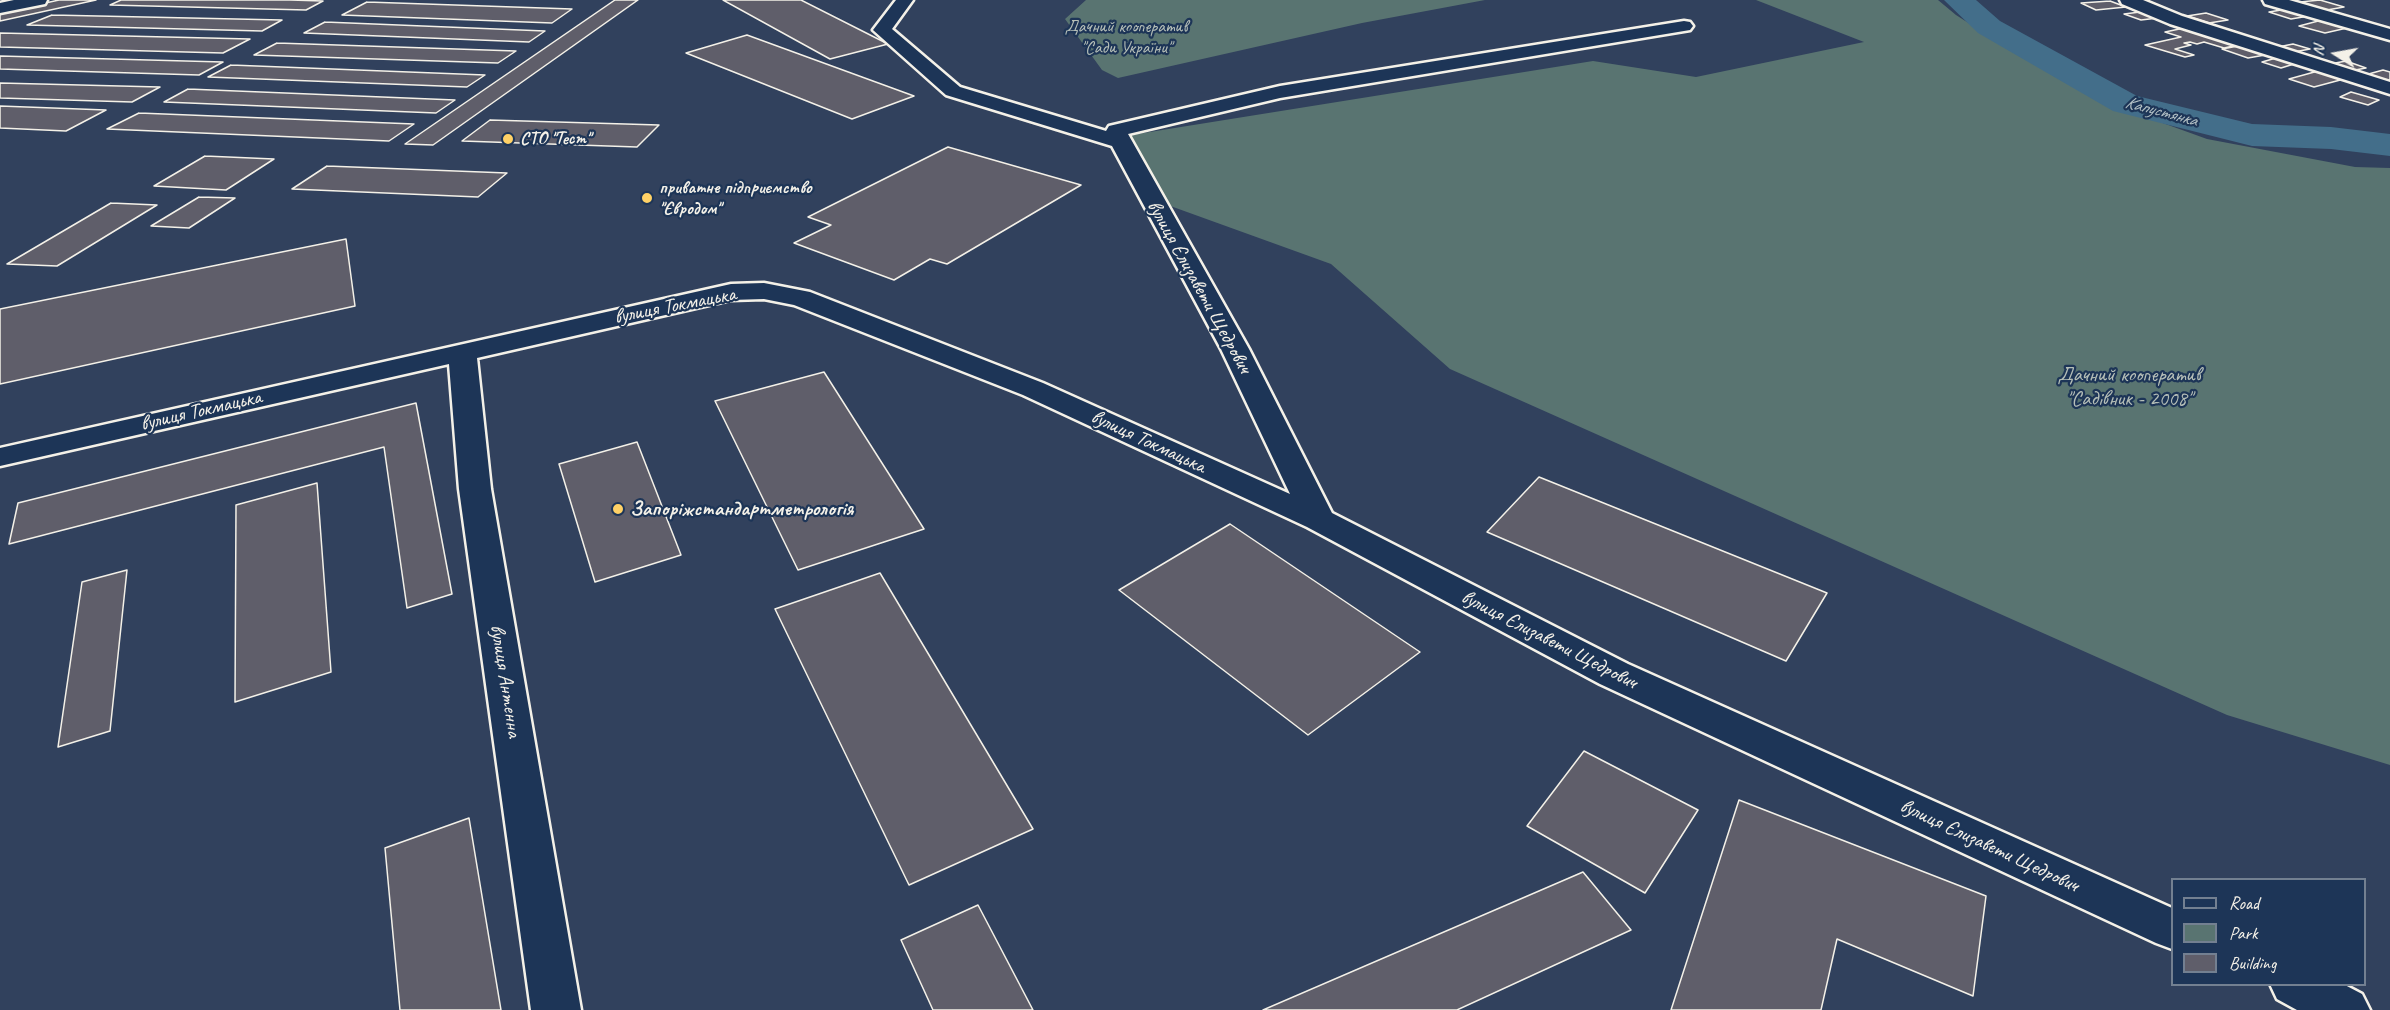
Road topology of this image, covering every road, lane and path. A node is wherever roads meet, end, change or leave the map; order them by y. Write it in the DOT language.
graph roads {
  1 [pos="39,0"];
  2 [pos="905,0"];
  3 [pos="2128,0"];
  4 [pos="2271,0"];
  5 [pos="0,8"];
  6 [pos="1684,26"];
  7 [pos="2390,35"];
  8 [pos="2390,88"];
  9 [pos="1120,142"];
  10 [pos="462,352"];
  11 [pos="0,457"];
  12 [pos="1318,520"];
  13 [pos="2171,929"];
  14 [pos="2298,986"];
  15 [pos="556,1010"];
  16 [pos="2345,1010"];
  1 -- 5 [label="street"];
  2 -- 9 [label="street"];
  3 -- 8 [label="street"];
  4 -- 7 [label="street"];
  6 -- 9 [label="street"];
  9 -- 12 [label="street, вулиця Єлизавети Щедрович"];
  10 -- 11 [label="street, вулиця Токмацька"];
  10 -- 12 [label="street, вулиця Токмацька"];
  10 -- 15 [label="street, вулиця Антенна"];
  12 -- 13 [label="street, вулиця Єлизавети Щедрович"];
  14 -- 16 [label="street"];
}
